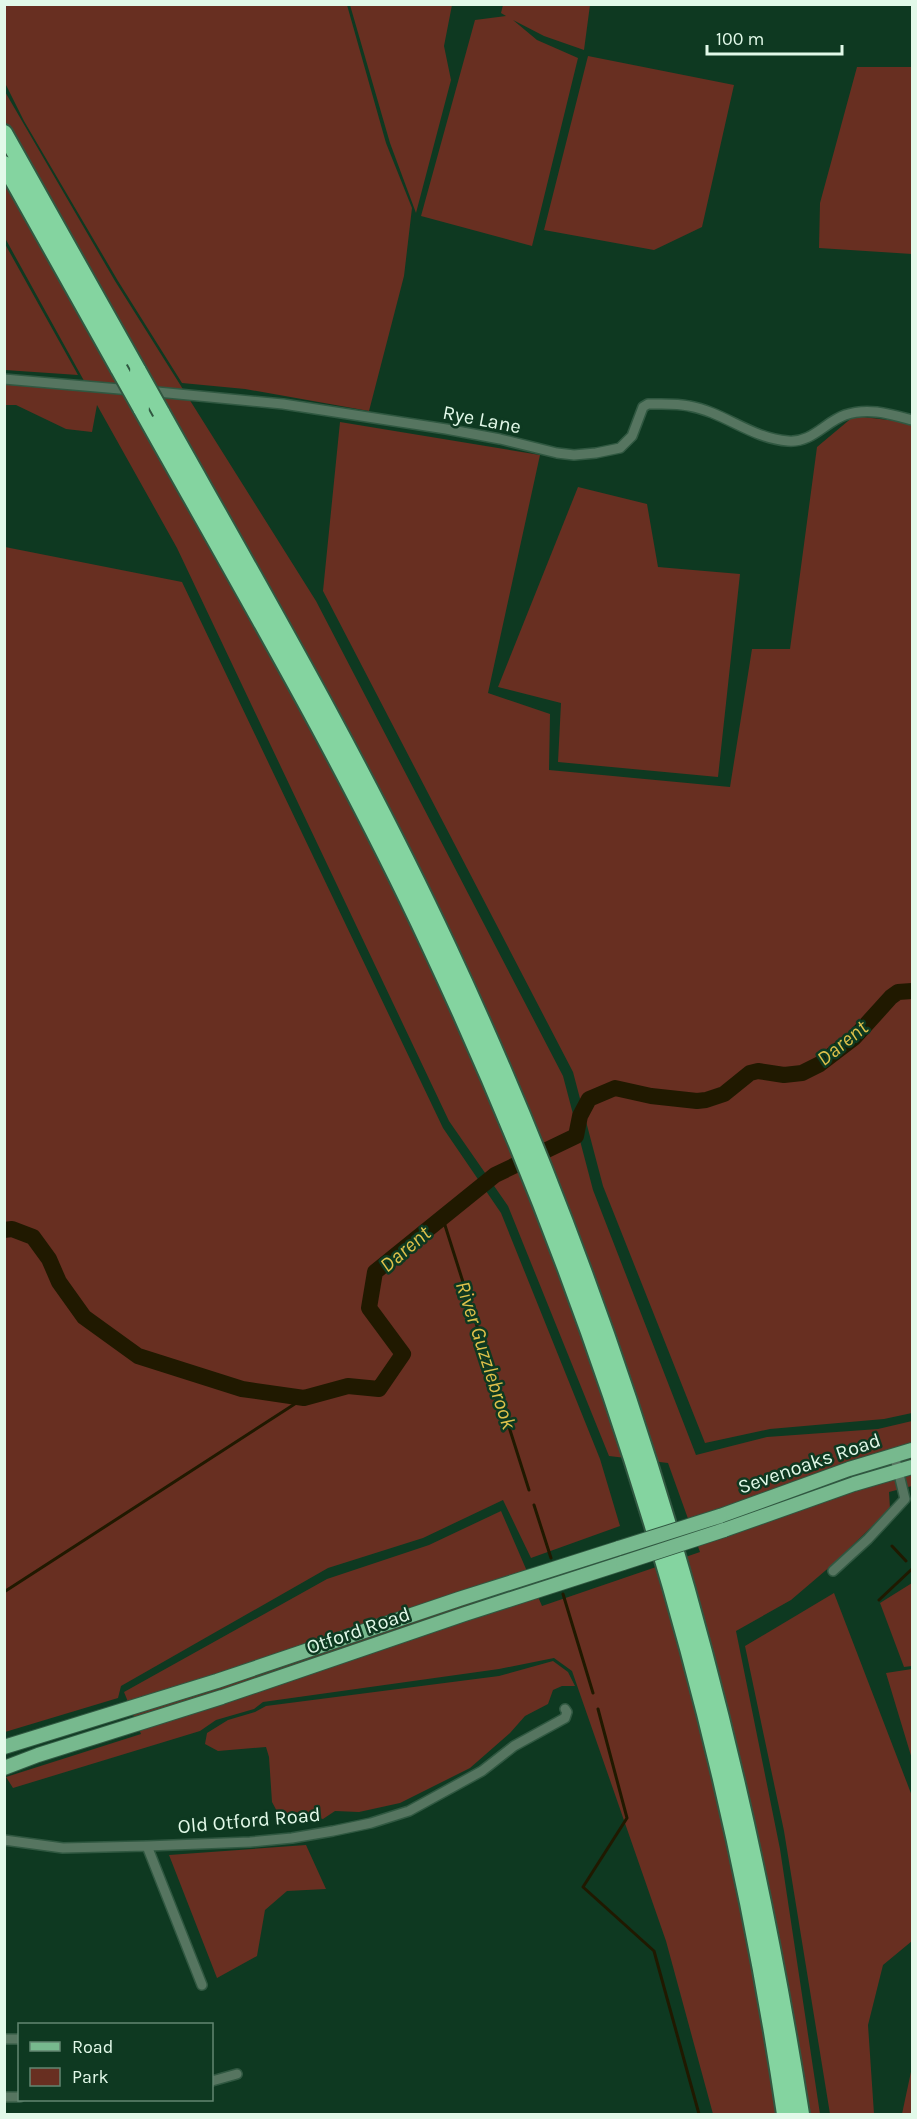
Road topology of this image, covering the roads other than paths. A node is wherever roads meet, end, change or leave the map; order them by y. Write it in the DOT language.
graph roads {
  1 [pos="4,133"];
  2 [pos="4,164"];
  3 [pos="4,379"];
  4 [pos="912,420"];
  5 [pos="508,1102"];
  6 [pos="549,1204"];
  7 [pos="912,1450"];
  8 [pos="894,1454"];
  9 [pos="912,1467"];
  10 [pos="897,1472"];
  11 [pos="720,1516"];
  12 [pos="724,1530"];
  13 [pos="833,1571"];
  14 [pos="565,1709"];
  15 [pos="4,1747"];
  16 [pos="4,1768"];
  17 [pos="4,1840"];
  18 [pos="147,1846"];
  19 [pos="202,1985"];
  20 [pos="237,2074"];
  21 [pos="213,2082"];
  22 [pos="785,2115"];
  23 [pos="801,2115"];
  1 -- 5 [label="highway, bridge"];
  2 -- 5 [label="highway, bridge"];
  3 -- 4 [label="street, Rye Lane"];
  5 -- 6 [label="highway"];
  6 -- 22 [label="highway"];
  6 -- 23 [label="highway"];
  7 -- 8 [label="main road, Sevenoaks Road"];
  8 -- 10 [label="street"];
  8 -- 11 [label="main road, Sevenoaks Road"];
  9 -- 10 [label="main road, Sevenoaks Road"];
  10 -- 12 [label="main road, Sevenoaks Road"];
  10 -- 13 [label="street"];
  11 -- 15 [label="main road, Otford Road, bridge"];
  12 -- 16 [label="main road, Otford Road, bridge"];
  14 -- 18 [label="street, Old Otford Road"];
  17 -- 18 [label="street, Old Otford Road"];
  18 -- 19 [label="street"];
  20 -- 21 [label="street"];
}
